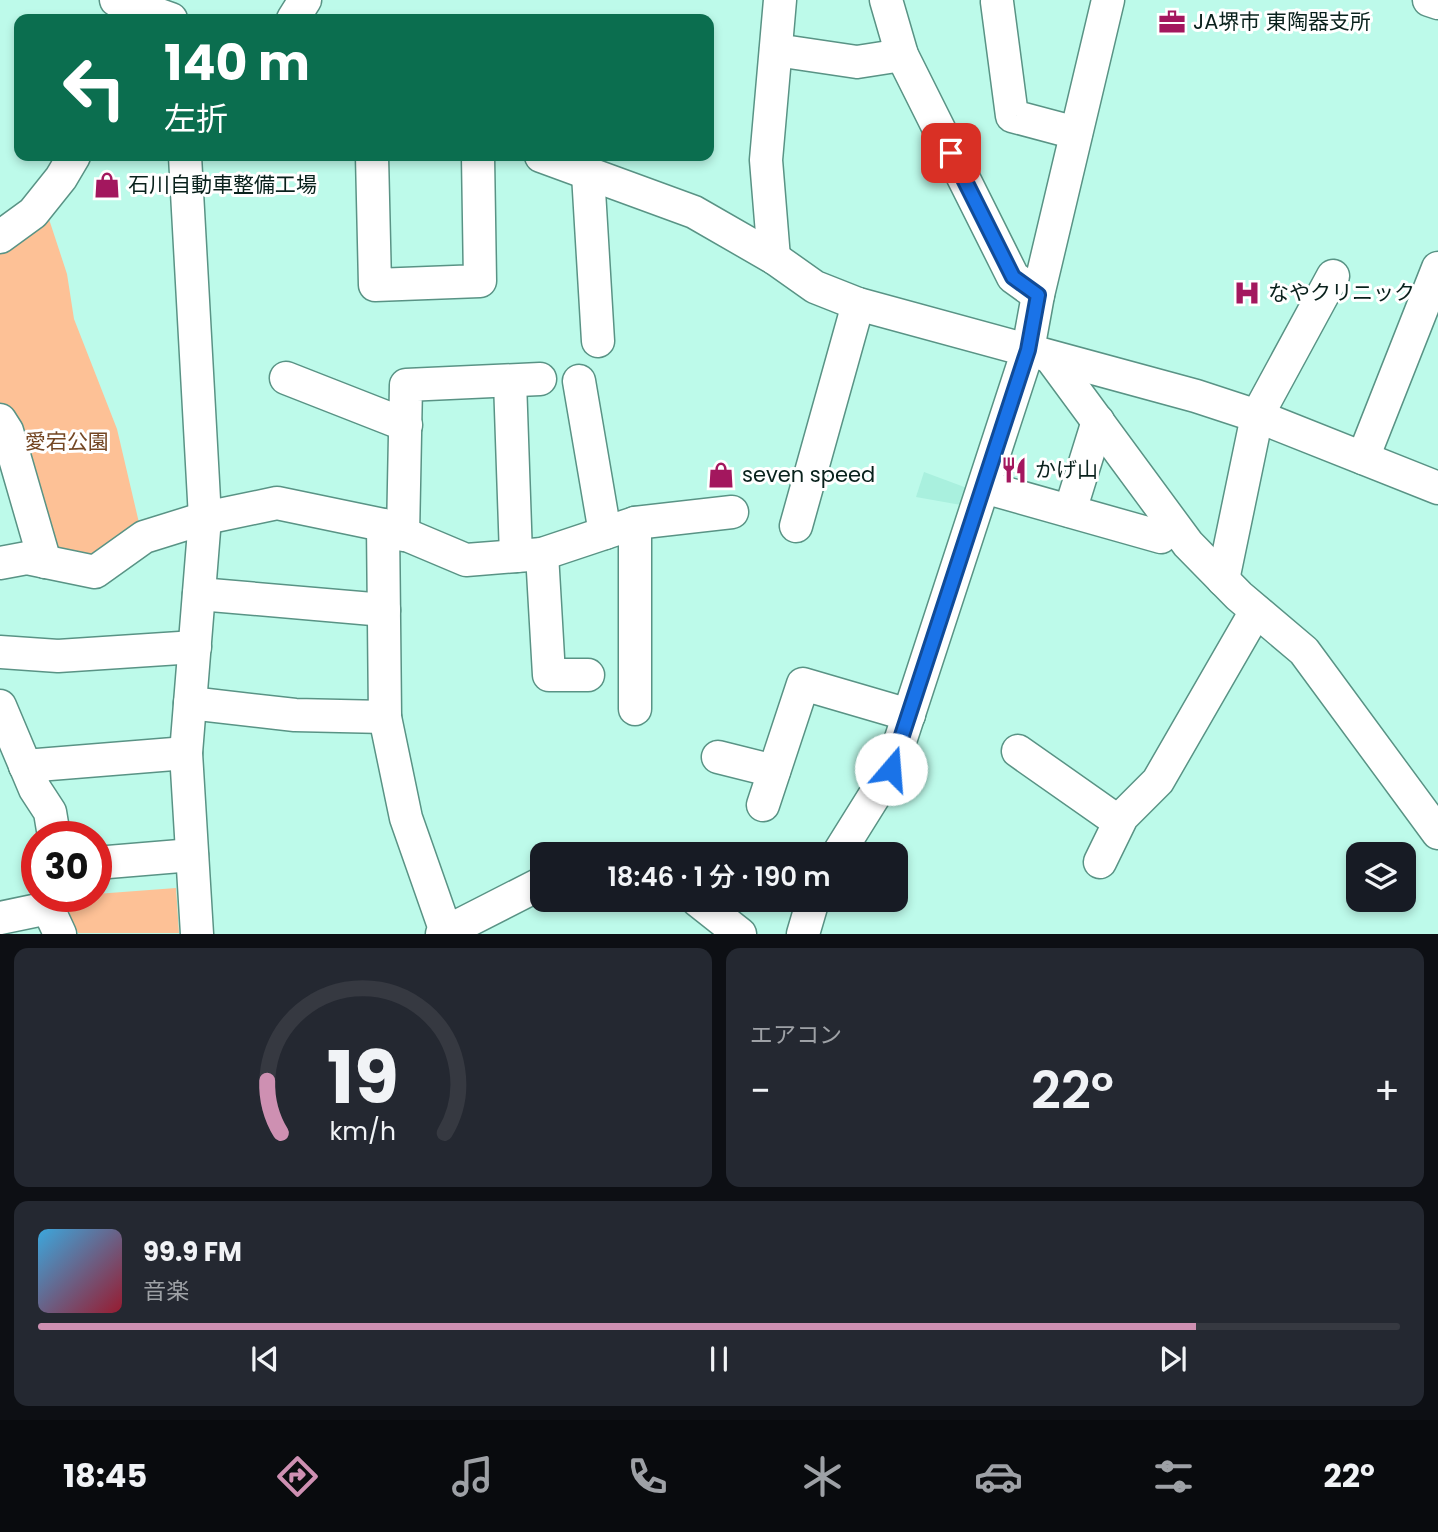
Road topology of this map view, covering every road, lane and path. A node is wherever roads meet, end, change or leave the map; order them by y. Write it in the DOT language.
graph roads {
  1 [pos="116,0"];
  2 [pos="780,0"];
  3 [pos="886,0"];
  4 [pos="1108,0"];
  5 [pos="1429,0"];
  6 [pos="997,2"];
  7 [pos="1438,3"];
  8 [pos="161,13"];
  9 [pos="776,50"];
  10 [pos="902,55"];
  11 [pos="1076,133"];
  12 [pos="71,161"];
  13 [pos="186,161"];
  14 [pos="372,161"];
  15 [pos="478,161"];
  16 [pos="554,161"];
  17 [pos="588,174"];
  18 [pos="0,237"];
  19 [pos="774,258"];
  20 [pos="1438,268"];
  21 [pos="1333,276"];
  22 [pos="1038,295"];
  23 [pos="858,304"];
  24 [pos="598,341"];
  25 [pos="1040,354"];
  26 [pos="286,378"];
  27 [pos="579,381"];
  28 [pos="1257,416"];
  29 [pos="0,420"];
  30 [pos="1098,421"];
  31 [pos="405,425"];
  32 [pos="1363,458"];
  33 [pos="984,487"];
  34 [pos="1438,488"];
  35 [pos="1070,511"];
  36 [pos="732,512"];
  37 [pos="205,518"];
  38 [pos="635,523"];
  39 [pos="796,526"];
  40 [pos="393,530"];
  41 [pos="605,533"];
  42 [pos="1161,537"];
  43 [pos="529,555"];
  44 [pos="45,562"];
  45 [pos="0,563"];
  46 [pos="1223,580"];
  47 [pos="199,594"];
  48 [pos="384,610"];
  49 [pos="1256,611"];
  50 [pos="195,647"];
  51 [pos="0,652"];
  52 [pos="589,675"];
  53 [pos="190,703"];
  54 [pos="0,706"];
  55 [pos="635,709"];
  56 [pos="909,715"];
  57 [pos="385,717"];
  58 [pos="1018,751"];
  59 [pos="186,753"];
  60 [pos="718,757"];
  61 [pos="25,766"];
  62 [pos="774,771"];
  63 [pos="763,805"];
  64 [pos="52,821"];
  65 [pos="1119,822"];
  66 [pos="1438,833"];
  67 [pos="845,842"];
  68 [pos="192,855"];
  69 [pos="112,862"];
  70 [pos="1100,862"];
  71 [pos="530,889"];
  72 [pos="53,912"];
  73 [pos="713,912"];
  74 [pos="809,912"];
  75 [pos="0,918"];
  76 [pos="197,933"];
  77 [pos="444,933"];
  78 [pos="740,933"];
  79 [pos="803,933"];
  1 -- 8 [label="street"];
  2 -- 9 [label="street"];
  3 -- 10 [label="street"];
  4 -- 11 [label="street"];
  5 -- 7 [label="street"];
  6 -- 11 [label="street"];
  9 -- 10 [label="street"];
  9 -- 19 [label="street"];
  10 -- 22 [label="street"];
  11 -- 22 [label="street"];
  12 -- 18 [label="street"];
  13 -- 37 [label="street"];
  14 -- 15 [label="street"];
  16 -- 17 [label="street"];
  17 -- 19 [label="street"];
  17 -- 24 [label="street"];
  19 -- 23 [label="street"];
  20 -- 32 [label="street"];
  21 -- 28 [label="street"];
  22 -- 25 [label="street"];
  23 -- 25 [label="street"];
  23 -- 39 [label="street"];
  25 -- 28 [label="street"];
  25 -- 30 [label="street"];
  25 -- 33 [label="street"];
  26 -- 31 [label="street"];
  27 -- 41 [label="street"];
  28 -- 32 [label="street"];
  28 -- 46 [label="street"];
  29 -- 44 [label="street"];
  30 -- 35 [label="street"];
  30 -- 46 [label="street"];
  31 -- 40 [label="street"];
  31 -- 43 [label="street"];
  32 -- 34 [label="street"];
  33 -- 35 [label="street"];
  33 -- 56 [label="street"];
  35 -- 42 [label="street"];
  36 -- 38 [label="street"];
  37 -- 40 [label="street"];
  37 -- 44 [label="street"];
  37 -- 47 [label="street"];
  38 -- 41 [label="street"];
  38 -- 55 [label="street"];
  40 -- 43 [label="street"];
  40 -- 48 [label="street"];
  41 -- 43 [label="street"];
  43 -- 52 [label="street"];
  44 -- 45 [label="street"];
  46 -- 49 [label="street"];
  47 -- 48 [label="street"];
  47 -- 50 [label="street"];
  48 -- 57 [label="street"];
  49 -- 65 [label="street"];
  49 -- 66 [label="street"];
  50 -- 51 [label="street"];
  50 -- 53 [label="street"];
  53 -- 57 [label="street"];
  53 -- 59 [label="street"];
  54 -- 61 [label="street"];
  56 -- 62 [label="street"];
  56 -- 67 [label="street"];
  57 -- 77 [label="street"];
  58 -- 65 [label="street"];
  59 -- 61 [label="street"];
  59 -- 68 [label="street"];
  60 -- 62 [label="street"];
  61 -- 64 [label="street"];
  62 -- 63 [label="street"];
  65 -- 70 [label="street"];
  68 -- 69 [label="street"];
  68 -- 76 [label="street"];
  71 -- 77 [label="street"];
  72 -- 75 [label="street"];
  73 -- 78 [label="street"];
  74 -- 79 [label="street"];
}
